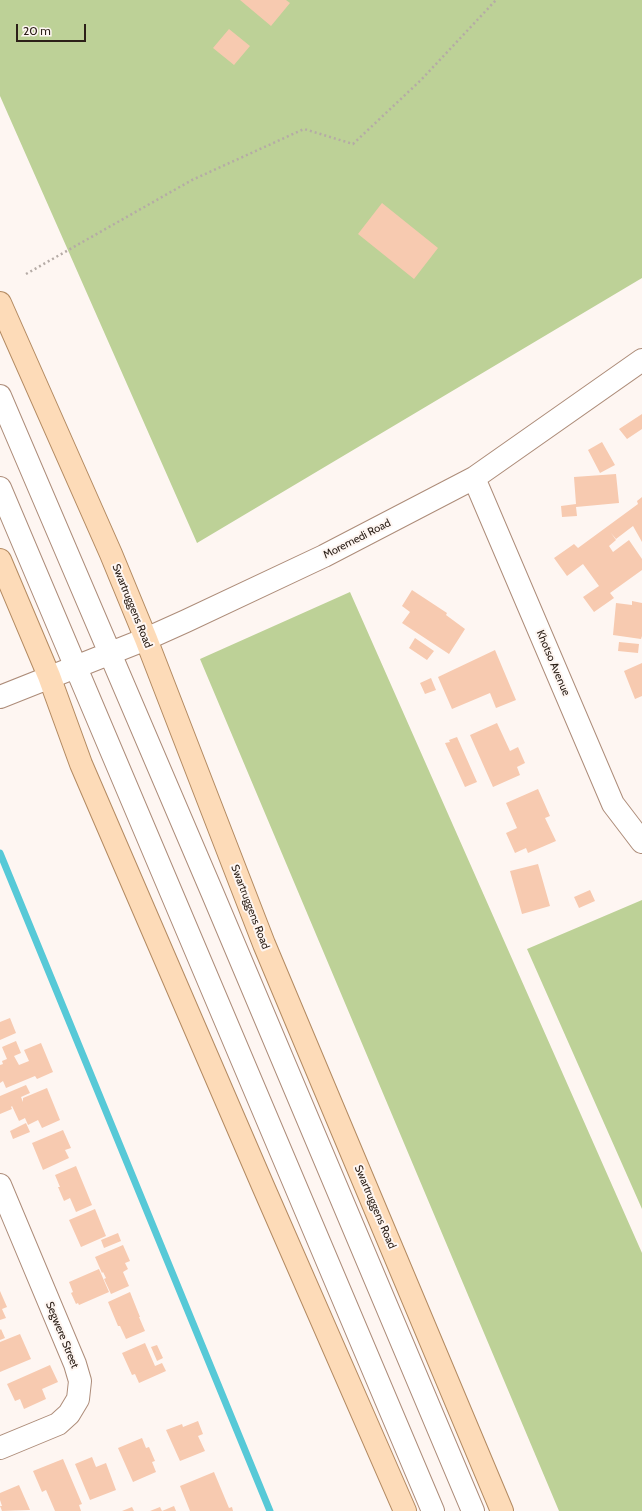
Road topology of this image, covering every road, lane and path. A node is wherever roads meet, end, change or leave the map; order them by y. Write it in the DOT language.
graph roads {
  1 [pos="496,0"];
  2 [pos="26,274"];
  3 [pos="0,303"];
  4 [pos="642,360"];
  5 [pos="0,396"];
  6 [pos="474,478"];
  7 [pos="0,488"];
  8 [pos="0,560"];
  9 [pos="146,639"];
  10 [pos="109,653"];
  11 [pos="76,666"];
  12 [pos="49,676"];
  13 [pos="0,697"];
  14 [pos="642,842"];
  15 [pos="0,1185"];
  16 [pos="0,1448"];
  17 [pos="405,1511"];
  18 [pos="433,1511"];
  19 [pos="473,1511"];
  20 [pos="502,1511"];
  1 -- 2 [label="path"];
  3 -- 9 [label="main road, Swartruggens Road"];
  4 -- 6 [label="street, Moremedi Road"];
  5 -- 10 [label="street"];
  6 -- 9 [label="street, Moremedi Road"];
  6 -- 14 [label="street, Khotso Avenue"];
  7 -- 11 [label="street"];
  8 -- 12 [label="main road"];
  9 -- 10 [label="street, Moremedi Road"];
  9 -- 20 [label="main road, Swartruggens Road"];
  10 -- 11 [label="street, Moremedi Road"];
  10 -- 19 [label="street"];
  11 -- 12 [label="street, Moremedi Road"];
  11 -- 18 [label="street"];
  12 -- 13 [label="street, Moremedi Road"];
  12 -- 17 [label="main road"];
  15 -- 16 [label="street, Segwere Street"];
}
